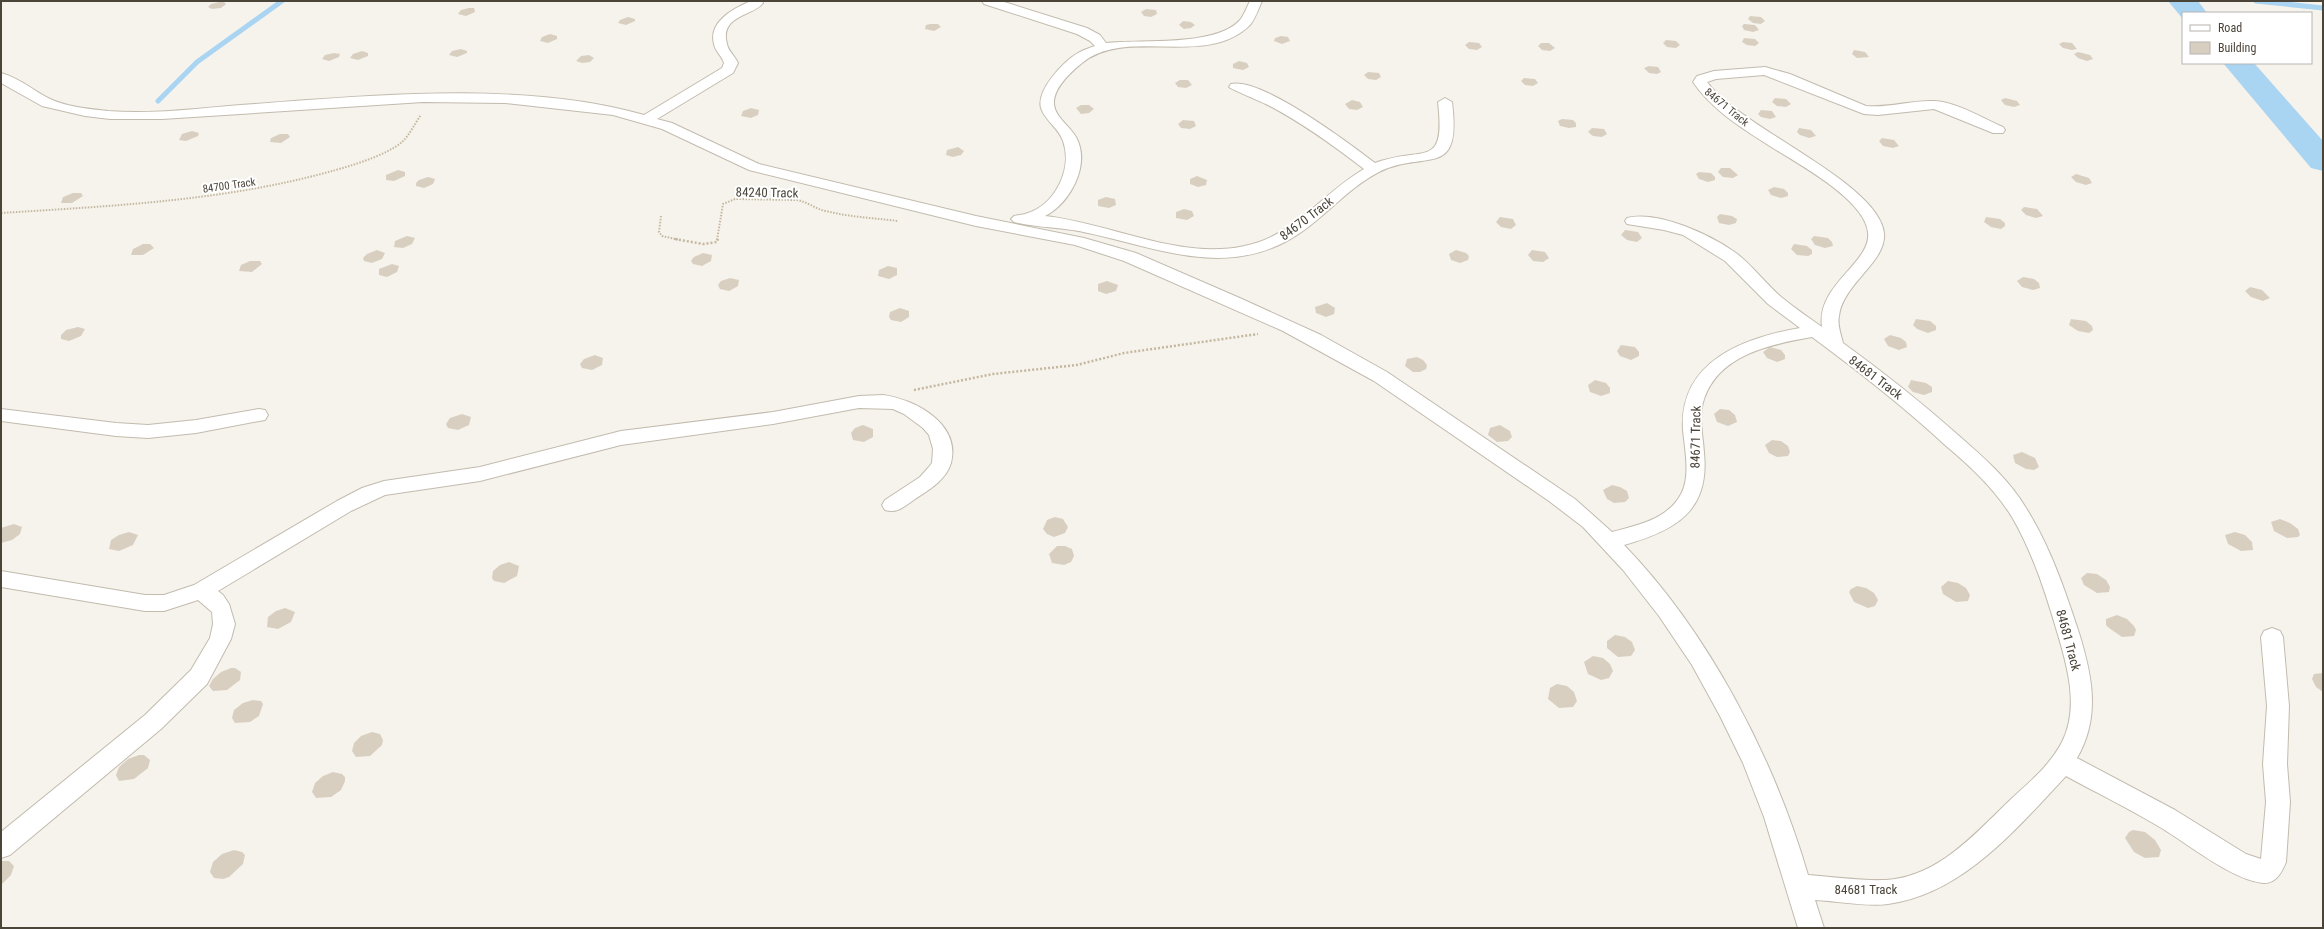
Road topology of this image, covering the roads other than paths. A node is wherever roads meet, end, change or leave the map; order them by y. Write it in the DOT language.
graph roads {
  1 [pos="988,1"];
  2 [pos="1257,1"];
  3 [pos="757,3"];
  4 [pos="1102,46"];
  5 [pos="1,77"];
  6 [pos="1236,87"];
  7 [pos="1445,102"];
  8 [pos="647,119"];
  9 [pos="1998,130"];
  10 [pos="1373,169"];
  11 [pos="1028,219"];
  12 [pos="976,221"];
  13 [pos="1633,221"];
  14 [pos="1814,331"];
  15 [pos="1835,347"];
  16 [pos="1,414"];
  17 [pos="259,415"];
  18 [pos="892,505"];
  19 [pos="1607,541"];
  20 [pos="1,579"];
  21 [pos="201,592"];
  22 [pos="2272,637"];
  23 [pos="2062,762"];
  24 [pos="1,847"];
  25 [pos="1801,887"];
  26 [pos="1811,928"];
  1 -- 4 [label="street"];
  2 -- 4 [label="street"];
  3 -- 8 [label="street"];
  4 -- 11 [label="street"];
  5 -- 8 [label="street"];
  6 -- 10 [label="street"];
  7 -- 10 [label="street, 84670 Track"];
  8 -- 12 [label="street"];
  9 -- 15 [label="street, 84671 Track"];
  10 -- 11 [label="street, 84670 Track"];
  11 -- 12 [label="street, 84670 Track"];
  12 -- 19 [label="street"];
  13 -- 14 [label="street, 84681 Track"];
  14 -- 15 [label="street, 84681 Track"];
  14 -- 19 [label="street, 84671 Track"];
  15 -- 23 [label="street, 84681 Track"];
  16 -- 17 [label="street"];
  18 -- 21 [label="street"];
  19 -- 25 [label="street"];
  20 -- 21 [label="street"];
  21 -- 24 [label="street"];
  22 -- 23 [label="street"];
  23 -- 25 [label="street, 84681 Track"];
  25 -- 26 [label="street"];
}
